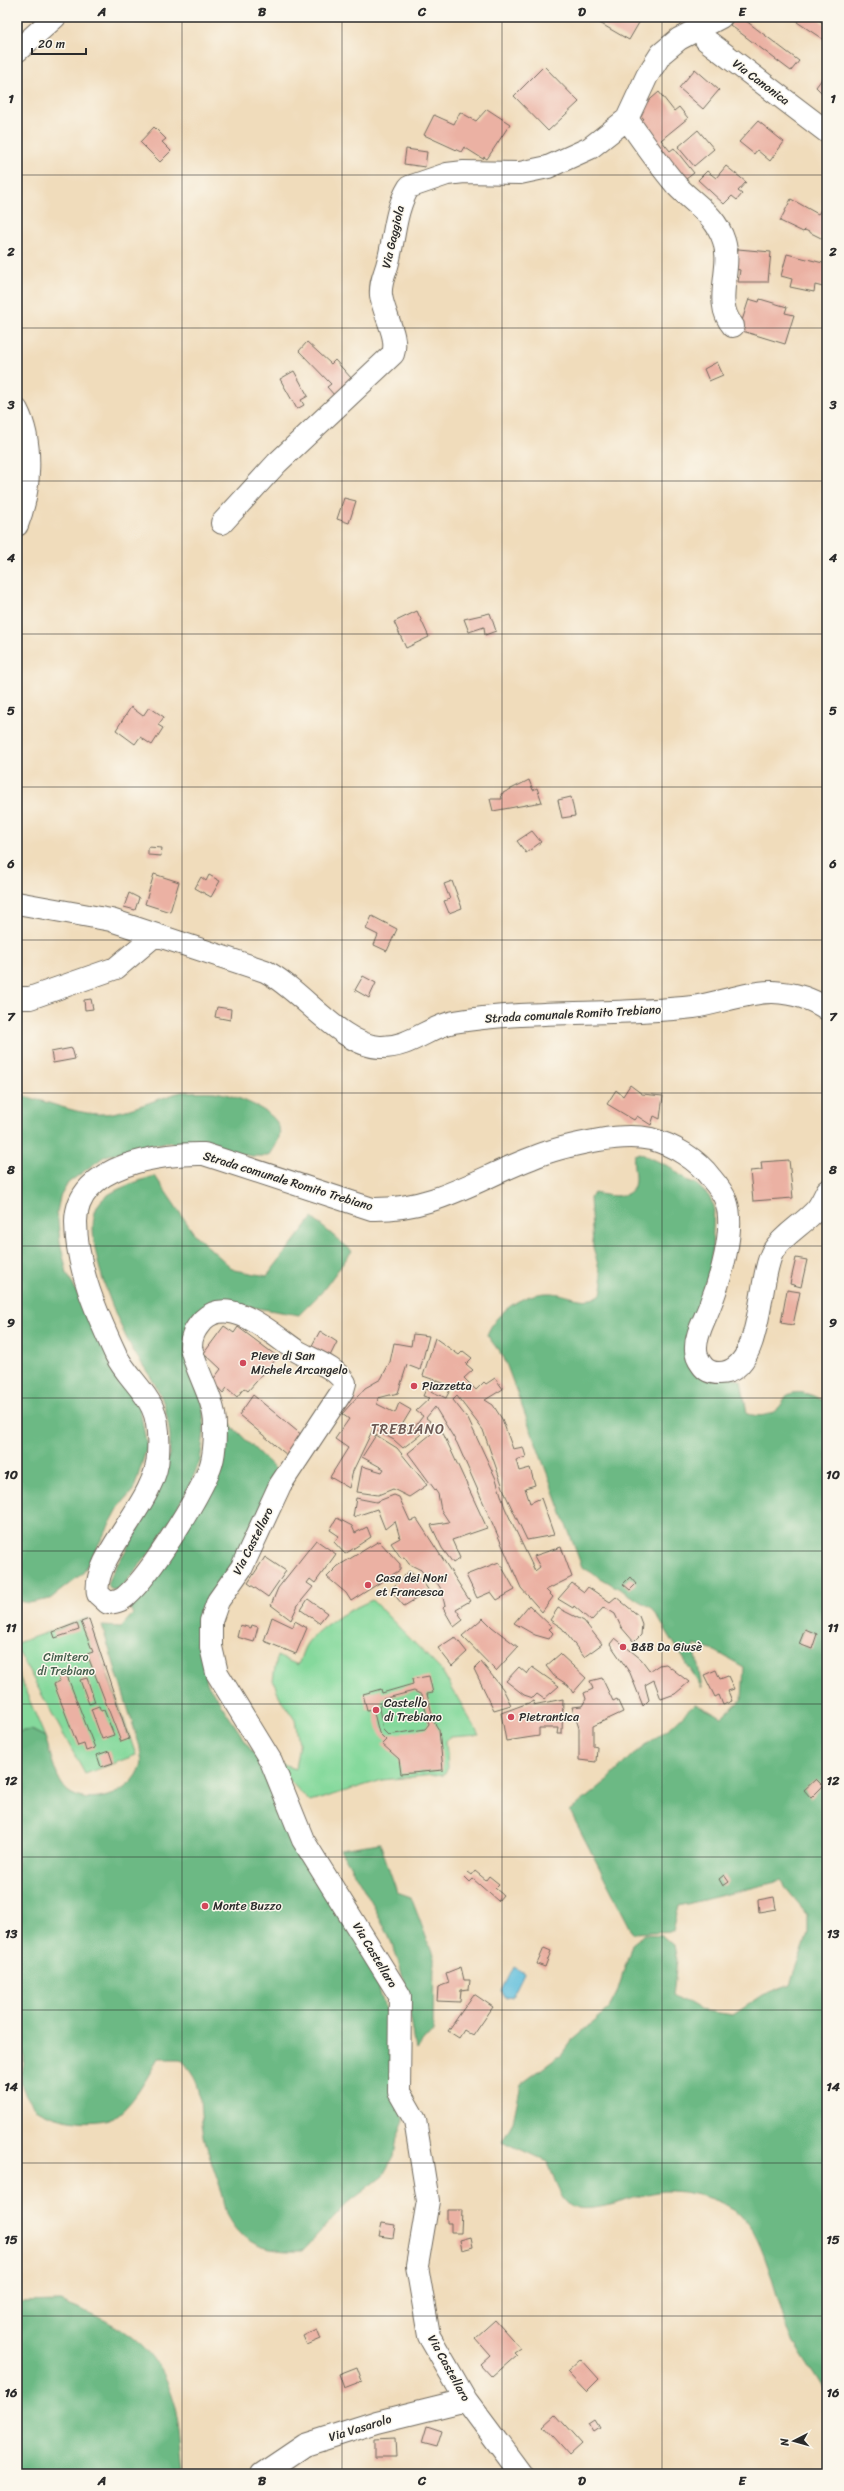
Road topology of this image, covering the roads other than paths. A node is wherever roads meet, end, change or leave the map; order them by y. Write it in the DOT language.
graph roads {
  1 [pos="55,17"];
  2 [pos="722,17"];
  3 [pos="702,27"];
  4 [pos="17,51"];
  5 [pos="627,119"];
  6 [pos="827,132"];
  7 [pos="733,326"];
  8 [pos="17,410"];
  9 [pos="222,523"];
  10 [pos="17,526"];
  11 [pos="17,903"];
  12 [pos="156,935"];
  13 [pos="17,998"];
  14 [pos="827,1009"];
  15 [pos="827,1191"];
  16 [pos="296,1459"];
  17 [pos="466,2400"];
  18 [pos="262,2474"];
  19 [pos="521,2474"];
  1 -- 4 [label="street"];
  2 -- 3 [label="street, Via Gaggiola"];
  3 -- 5 [label="street, Via Gaggiola"];
  3 -- 6 [label="street, Via Canonica"];
  5 -- 7 [label="street"];
  5 -- 9 [label="street, Via Gaggiola"];
  8 -- 10 [label="street"];
  11 -- 12 [label="street, Strada comunale Romito Trebiano"];
  12 -- 13 [label="street"];
  12 -- 14 [label="street, Strada comunale Romito Trebiano"];
  15 -- 16 [label="street, Strada comunale Romito Trebiano"];
  16 -- 17 [label="street, Via Castellaro"];
  17 -- 18 [label="street, Via Vasarolo"];
  17 -- 19 [label="street, Via Castellaro"];
}
